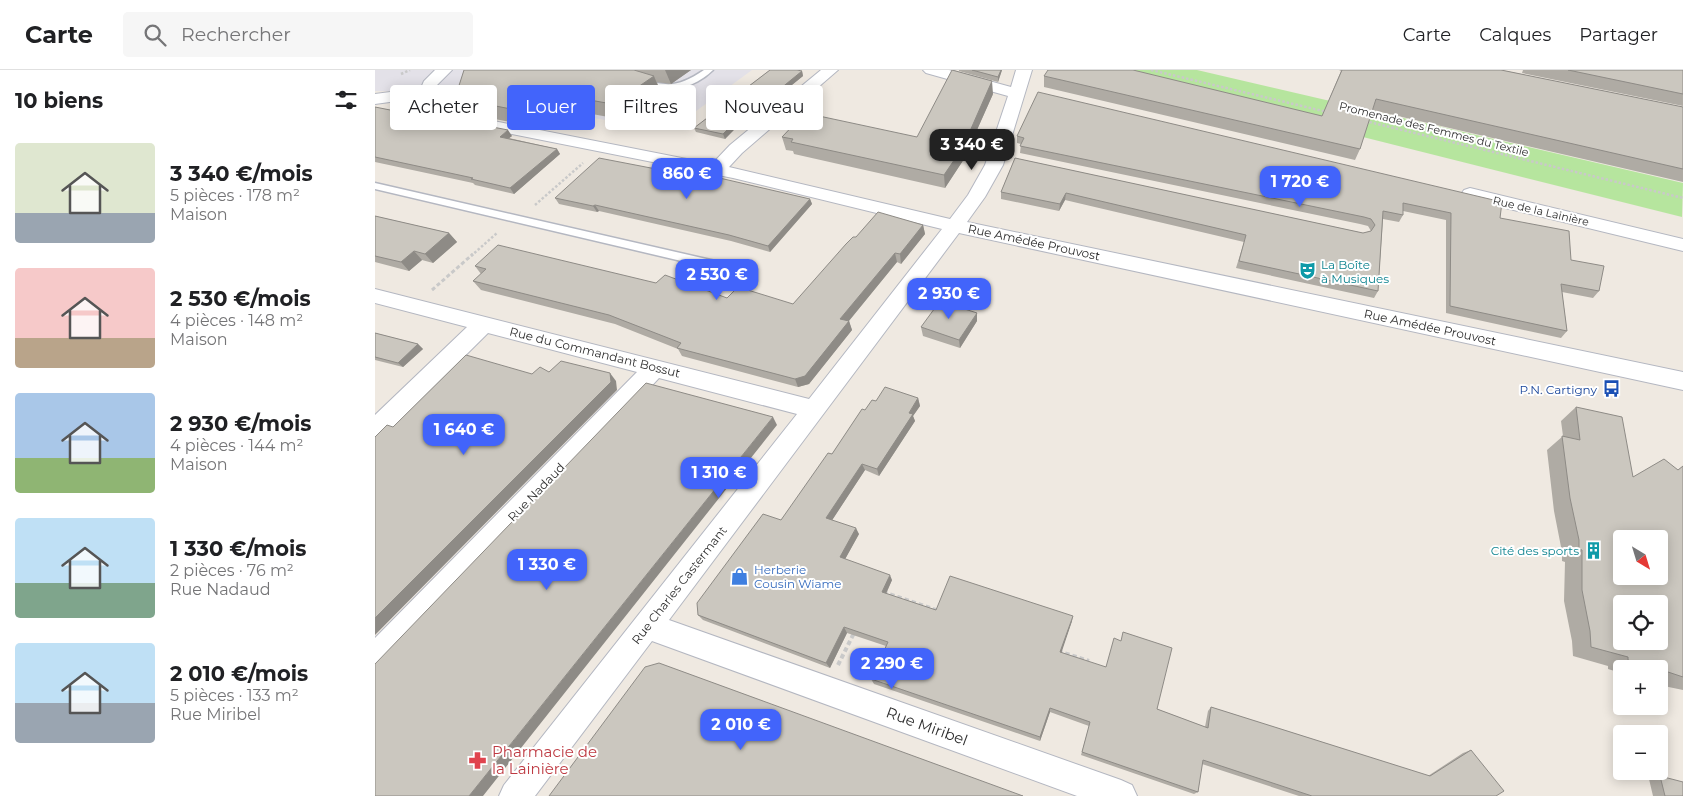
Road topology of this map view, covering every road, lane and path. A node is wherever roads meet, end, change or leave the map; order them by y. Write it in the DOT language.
graph roads {
  1 [pos="444,70"];
  2 [pos="709,70"];
  3 [pos="831,70"];
  4 [pos="931,70"];
  5 [pos="1024,70"];
  6 [pos="1151,70"];
  7 [pos="634,79"];
  8 [pos="430,85"];
  9 [pos="1023,91"];
  10 [pos="390,97"];
  11 [pos="375,99"];
  12 [pos="1335,114"];
  13 [pos="1364,121"];
  14 [pos="497,126"];
  15 [pos="600,147"];
  16 [pos="998,155"];
  17 [pos="1017,159"];
  18 [pos="716,170"];
  19 [pos="375,186"];
  20 [pos="1451,190"];
  21 [pos="1683,198"];
  22 [pos="517,218"];
  23 [pos="955,226"];
  24 [pos="1683,245"];
  25 [pos="724,267"];
  26 [pos="375,296"];
  27 [pos="413,306"];
  28 [pos="484,324"];
  29 [pos="655,367"];
  30 [pos="1683,381"];
  31 [pos="814,409"];
  32 [pos="375,430"];
  33 [pos="875,589"];
  34 [pos="941,612"];
  35 [pos="648,626"];
  36 [pos="855,631"];
  37 [pos="1052,649"];
  38 [pos="375,659"];
  39 [pos="1089,661"];
  40 [pos="825,690"];
  41 [pos="515,796"];
  42 [pos="1121,796"];
  1 -- 8 [label="street"];
  2 -- 7 [label="lane"];
  3 -- 18 [label="street"];
  4 -- 9 [label="street"];
  5 -- 9 [label="street, Rue Charles Castermant"];
  6 -- 12 [label="path, Promenade des Femmes du Textile"];
  9 -- 16 [label="street, Rue Charles Castermant"];
  10 -- 11 [label="street"];
  13 -- 21 [label="path, Promenade des Femmes du Textile"];
  14 -- 15 [label="street, Rue Amédée Prouvost"];
  15 -- 18 [label="street, Rue Amédée Prouvost"];
  15 -- 22 [label="path"];
  16 -- 17 [label="street"];
  16 -- 23 [label="street, Rue Charles Castermant"];
  18 -- 23 [label="street, Rue Amédée Prouvost"];
  19 -- 22 [label="lane"];
  20 -- 24 [label="street, Rue de la Lainière"];
  22 -- 25 [label="lane"];
  22 -- 27 [label="path"];
  23 -- 30 [label="street, Rue Amédée Prouvost"];
  23 -- 31 [label="street, Rue Charles Castermant"];
  26 -- 27 [label="street, Rue du Commandant Bossut"];
  27 -- 28 [label="street, Rue du Commandant Bossut"];
  28 -- 29 [label="street, Rue du Commandant Bossut"];
  28 -- 32 [label="street"];
  29 -- 31 [label="street, Rue du Commandant Bossut"];
  29 -- 38 [label="street, Rue Nadaud"];
  31 -- 35 [label="street, Rue Charles Castermant"];
  33 -- 34 [label="path"];
  35 -- 40 [label="street, Rue Miribel"];
  35 -- 41 [label="street, Rue Charles Castermant"];
  36 -- 40 [label="path"];
  37 -- 39 [label="path"];
  40 -- 42 [label="street, Rue Miribel"];
}
